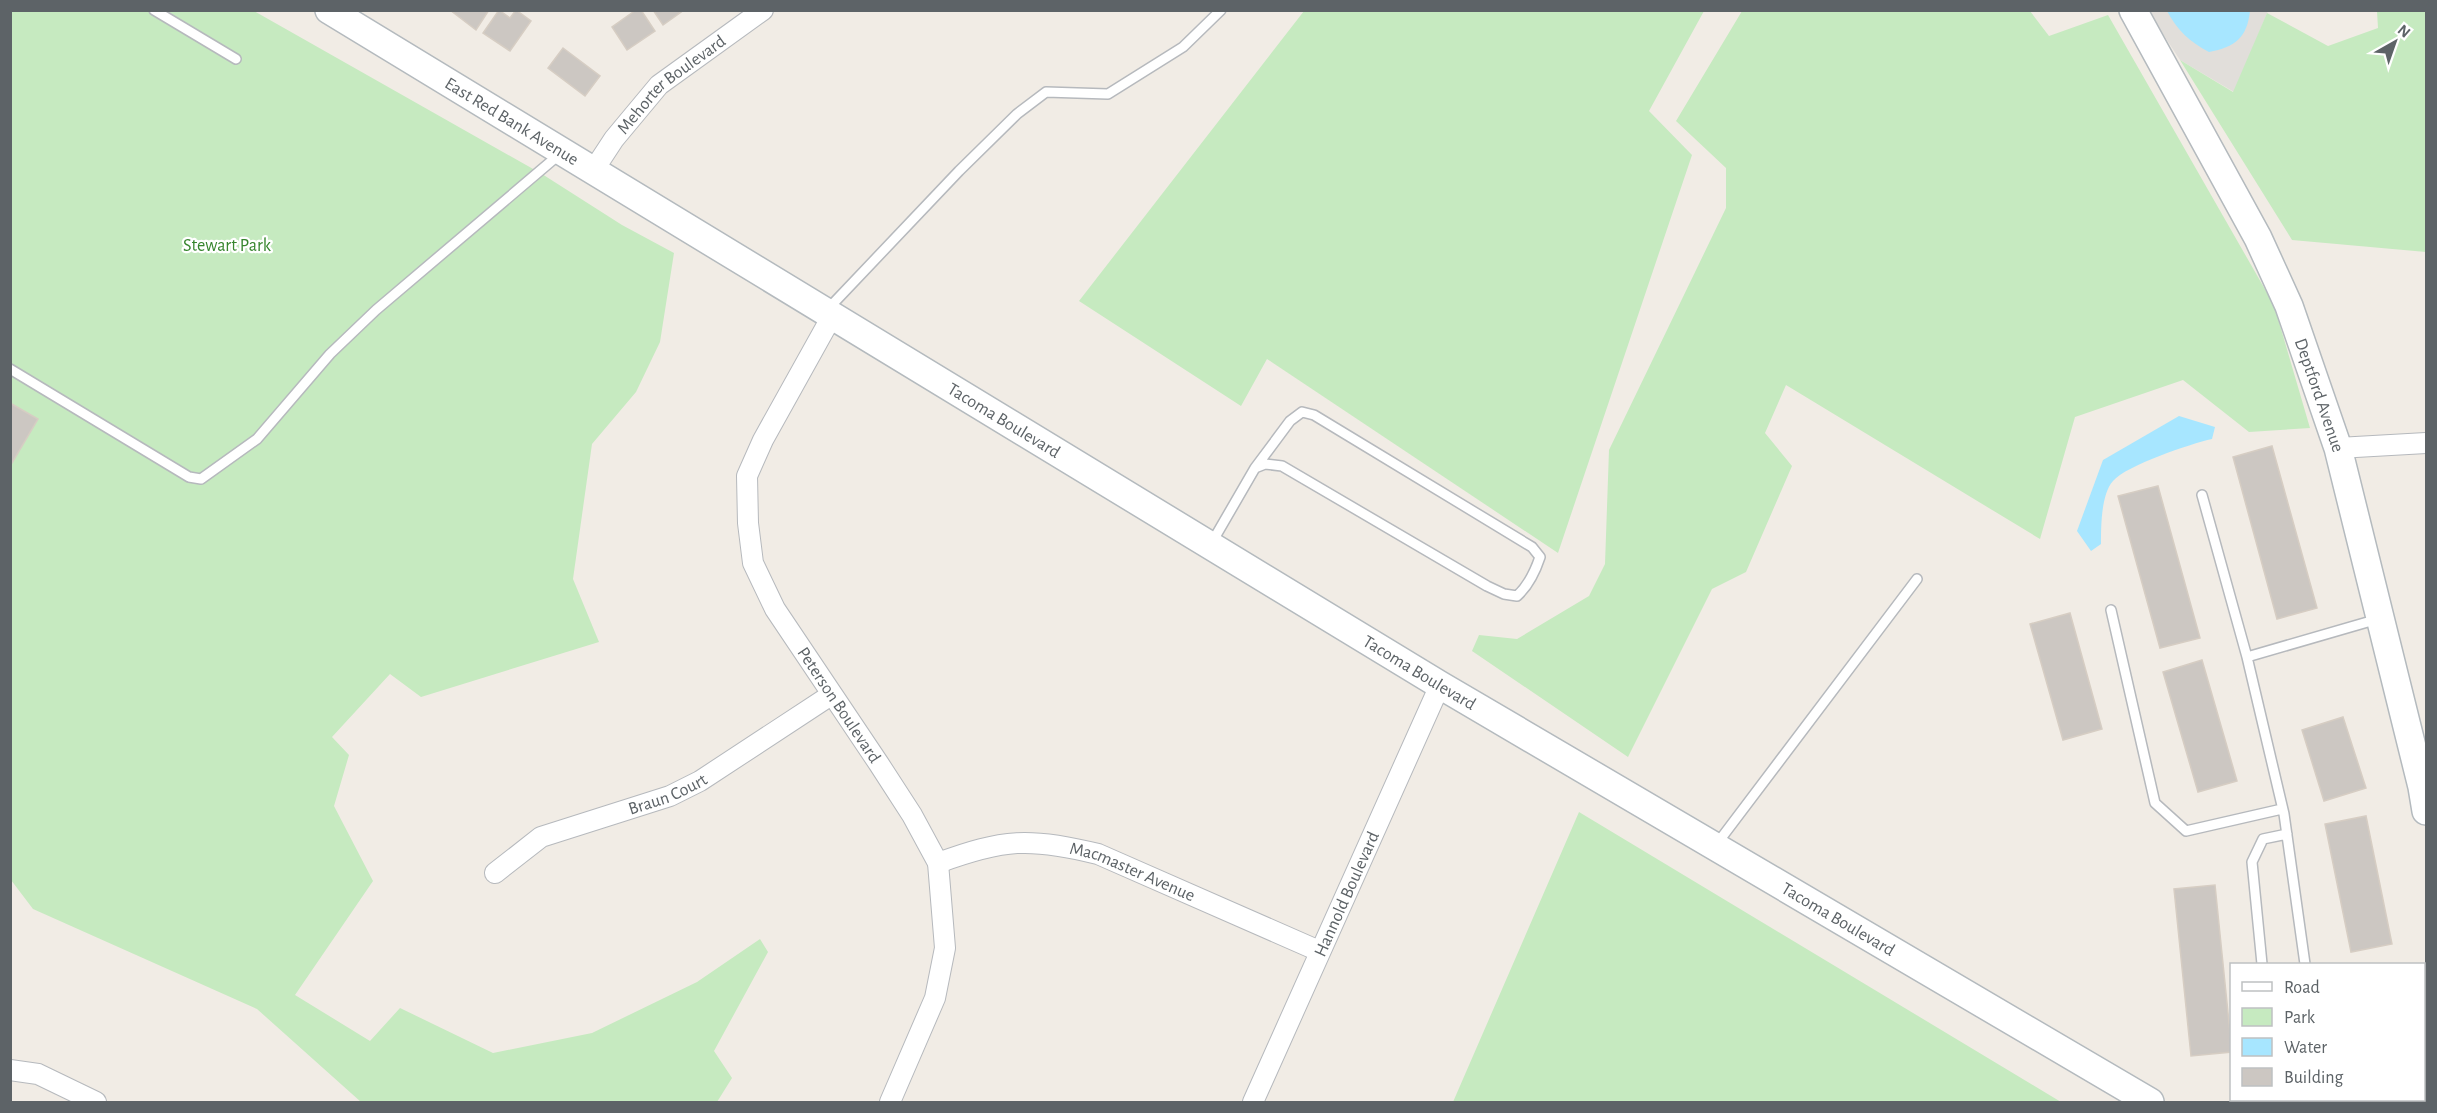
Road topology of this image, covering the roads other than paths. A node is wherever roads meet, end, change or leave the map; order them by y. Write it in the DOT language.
graph roads {
  1 [pos="154,10"];
  2 [pos="329,10"];
  3 [pos="763,10"];
  4 [pos="1221,10"];
  5 [pos="2133,10"];
  6 [pos="236,58"];
  7 [pos="562,152"];
  8 [pos="593,171"];
  9 [pos="697,233"];
  10 [pos="829,314"];
  11 [pos="10,369"];
  12 [pos="2427,443"];
  13 [pos="2338,448"];
  14 [pos="1256,468"];
  15 [pos="2202,495"];
  16 [pos="1210,546"];
  17 [pos="1917,579"];
  18 [pos="2111,610"];
  19 [pos="2380,619"];
  20 [pos="2247,657"];
  21 [pos="1440,685"];
  22 [pos="831,695"];
  23 [pos="2425,795"];
  24 [pos="2282,808"];
  25 [pos="2287,834"];
  26 [pos="1714,847"];
  27 [pos="938,863"];
  28 [pos="495,873"];
  29 [pos="1319,951"];
  30 [pos="2262,963"];
  31 [pos="2305,963"];
  32 [pos="10,1070"];
  33 [pos="96,1102"];
  34 [pos="890,1102"];
  35 [pos="1253,1102"];
  36 [pos="2150,1102"];
  1 -- 6 [label="lane"];
  2 -- 7 [label="street, East Red Bank Avenue"];
  3 -- 8 [label="street, Mehorter Boulevard"];
  4 -- 10 [label="lane"];
  5 -- 13 [label="street, Deptford Avenue"];
  7 -- 8 [label="street, East Red Bank Avenue"];
  7 -- 11 [label="lane"];
  8 -- 9 [label="street, East Red Bank Avenue"];
  9 -- 10 [label="street, Tacoma Boulevard"];
  10 -- 16 [label="street, Tacoma Boulevard"];
  10 -- 22 [label="street, Peterson Boulevard"];
  12 -- 13 [label="street"];
  13 -- 19 [label="street, Deptford Avenue"];
  14 -- 14 [label="lane"];
  14 -- 16 [label="lane"];
  15 -- 20 [label="lane"];
  16 -- 21 [label="street, Tacoma Boulevard"];
  17 -- 26 [label="lane"];
  18 -- 24 [label="lane"];
  19 -- 20 [label="lane"];
  19 -- 23 [label="street, Deptford Avenue"];
  20 -- 24 [label="lane"];
  21 -- 26 [label="street, Tacoma Boulevard"];
  21 -- 29 [label="street, Hannold Boulevard"];
  22 -- 27 [label="street, Peterson Boulevard"];
  22 -- 28 [label="street, Braun Court"];
  24 -- 25 [label="lane"];
  25 -- 30 [label="lane"];
  25 -- 31 [label="lane"];
  26 -- 36 [label="street, Tacoma Boulevard"];
  27 -- 29 [label="street, Macmaster Avenue"];
  27 -- 34 [label="street, Peterson Boulevard"];
  29 -- 35 [label="street, Hannold Boulevard"];
  32 -- 33 [label="street"];
}
